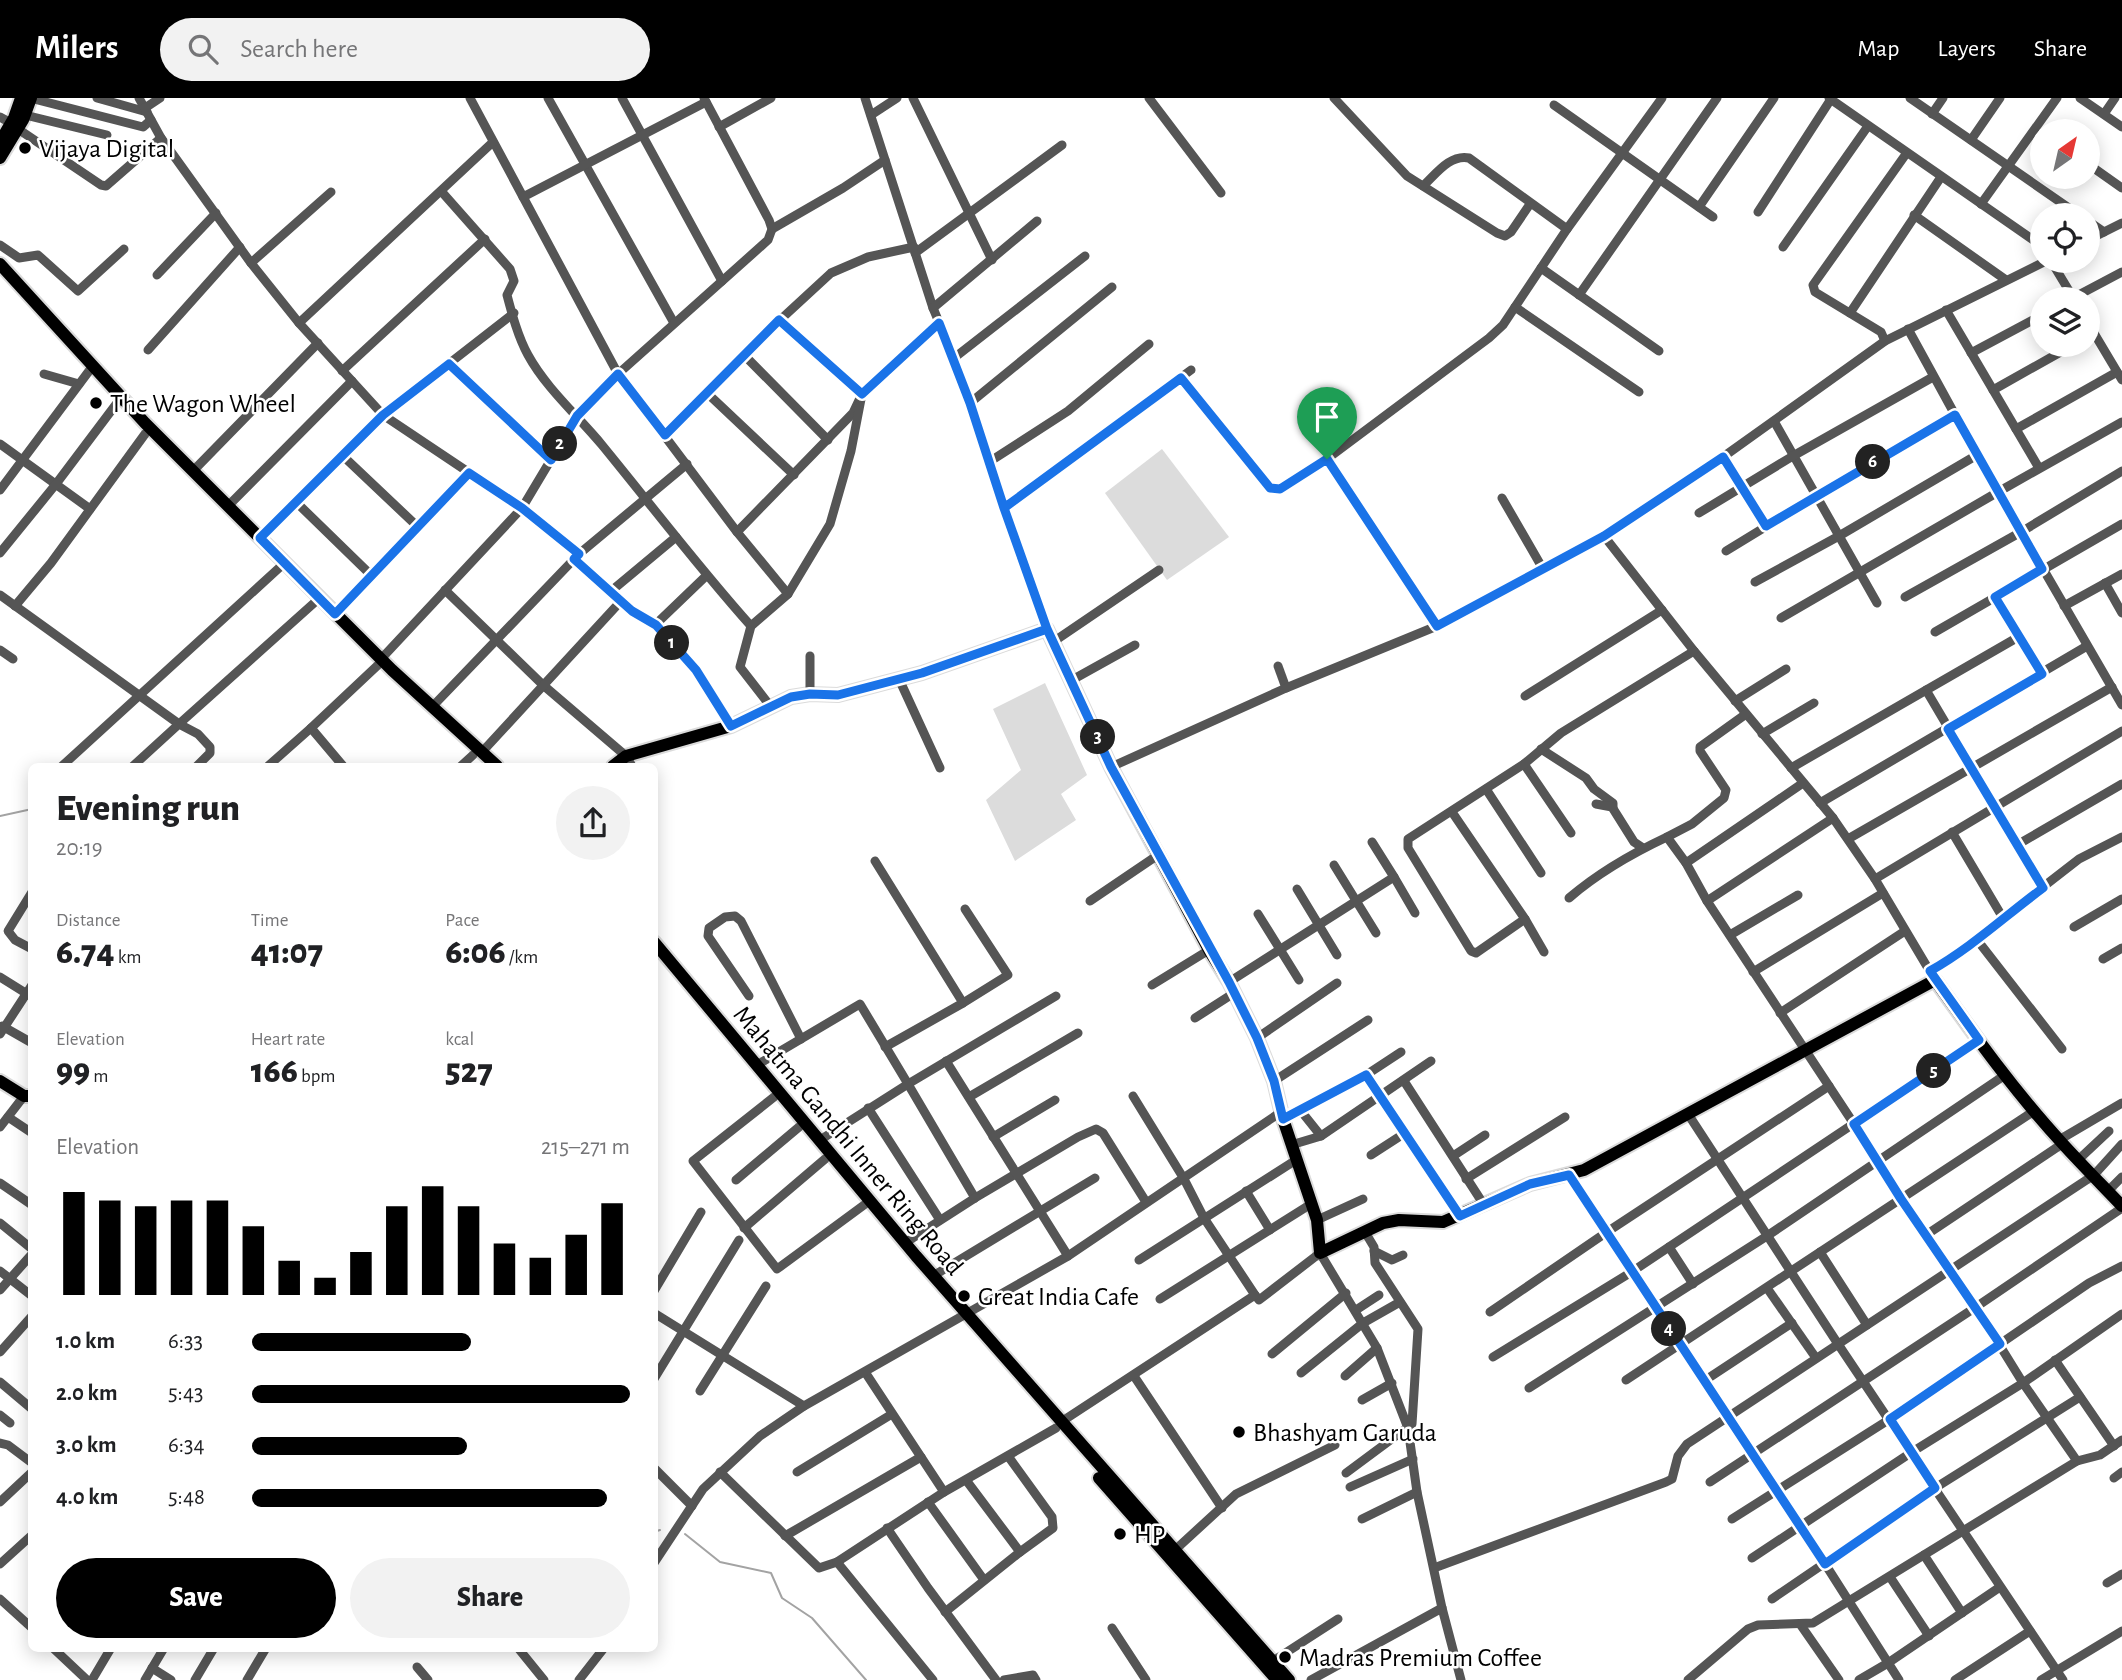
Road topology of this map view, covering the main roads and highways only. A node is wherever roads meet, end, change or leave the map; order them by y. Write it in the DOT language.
graph roads {
  1 [pos="22,98"];
  2 [pos="30,98"];
  3 [pos="10,123"];
  4 [pos="0,142"];
  5 [pos="0,158"];
  6 [pos="0,264"];
  7 [pos="0,274"];
  8 [pos="379,662"];
  9 [pos="477,754"];
  10 [pos="629,761"];
  11 [pos="483,763"];
  12 [pos="492,763"];
  13 [pos="658,947"];
  14 [pos="658,959"];
  15 [pos="0,1081"];
  16 [pos="28,1096"];
  17 [pos="2122,1207"];
  18 [pos="962,1316"];
  19 [pos="1058,1425"];
  20 [pos="1277,1680"];
  21 [pos="1289,1680"];
  1 -- 3 [label="main road"];
  2 -- 3 [label="main road"];
  3 -- 4 [label="main road"];
  3 -- 5 [label="main road"];
  6 -- 8 [label="main road"];
  7 -- 8 [label="main road"];
  8 -- 9 [label="main road"];
  8 -- 9 [label="main road"];
  9 -- 11 [label="main road"];
  9 -- 12 [label="main road"];
  10 -- 17 [label="main road"];
  13 -- 18 [label="main road, Mahatma Gandhi Inner Ring Road"];
  14 -- 18 [label="main road, Mahatma Gandhi Inner Ring Road"];
  15 -- 16 [label="main road"];
  18 -- 19 [label="main road, Mahatma Gandhi Inner Ring Road"];
  19 -- 20 [label="main road, Mahatma Gandhi Inner Ring Road"];
  19 -- 21 [label="main road, Mahatma Gandhi Inner Ring Road"];
}
